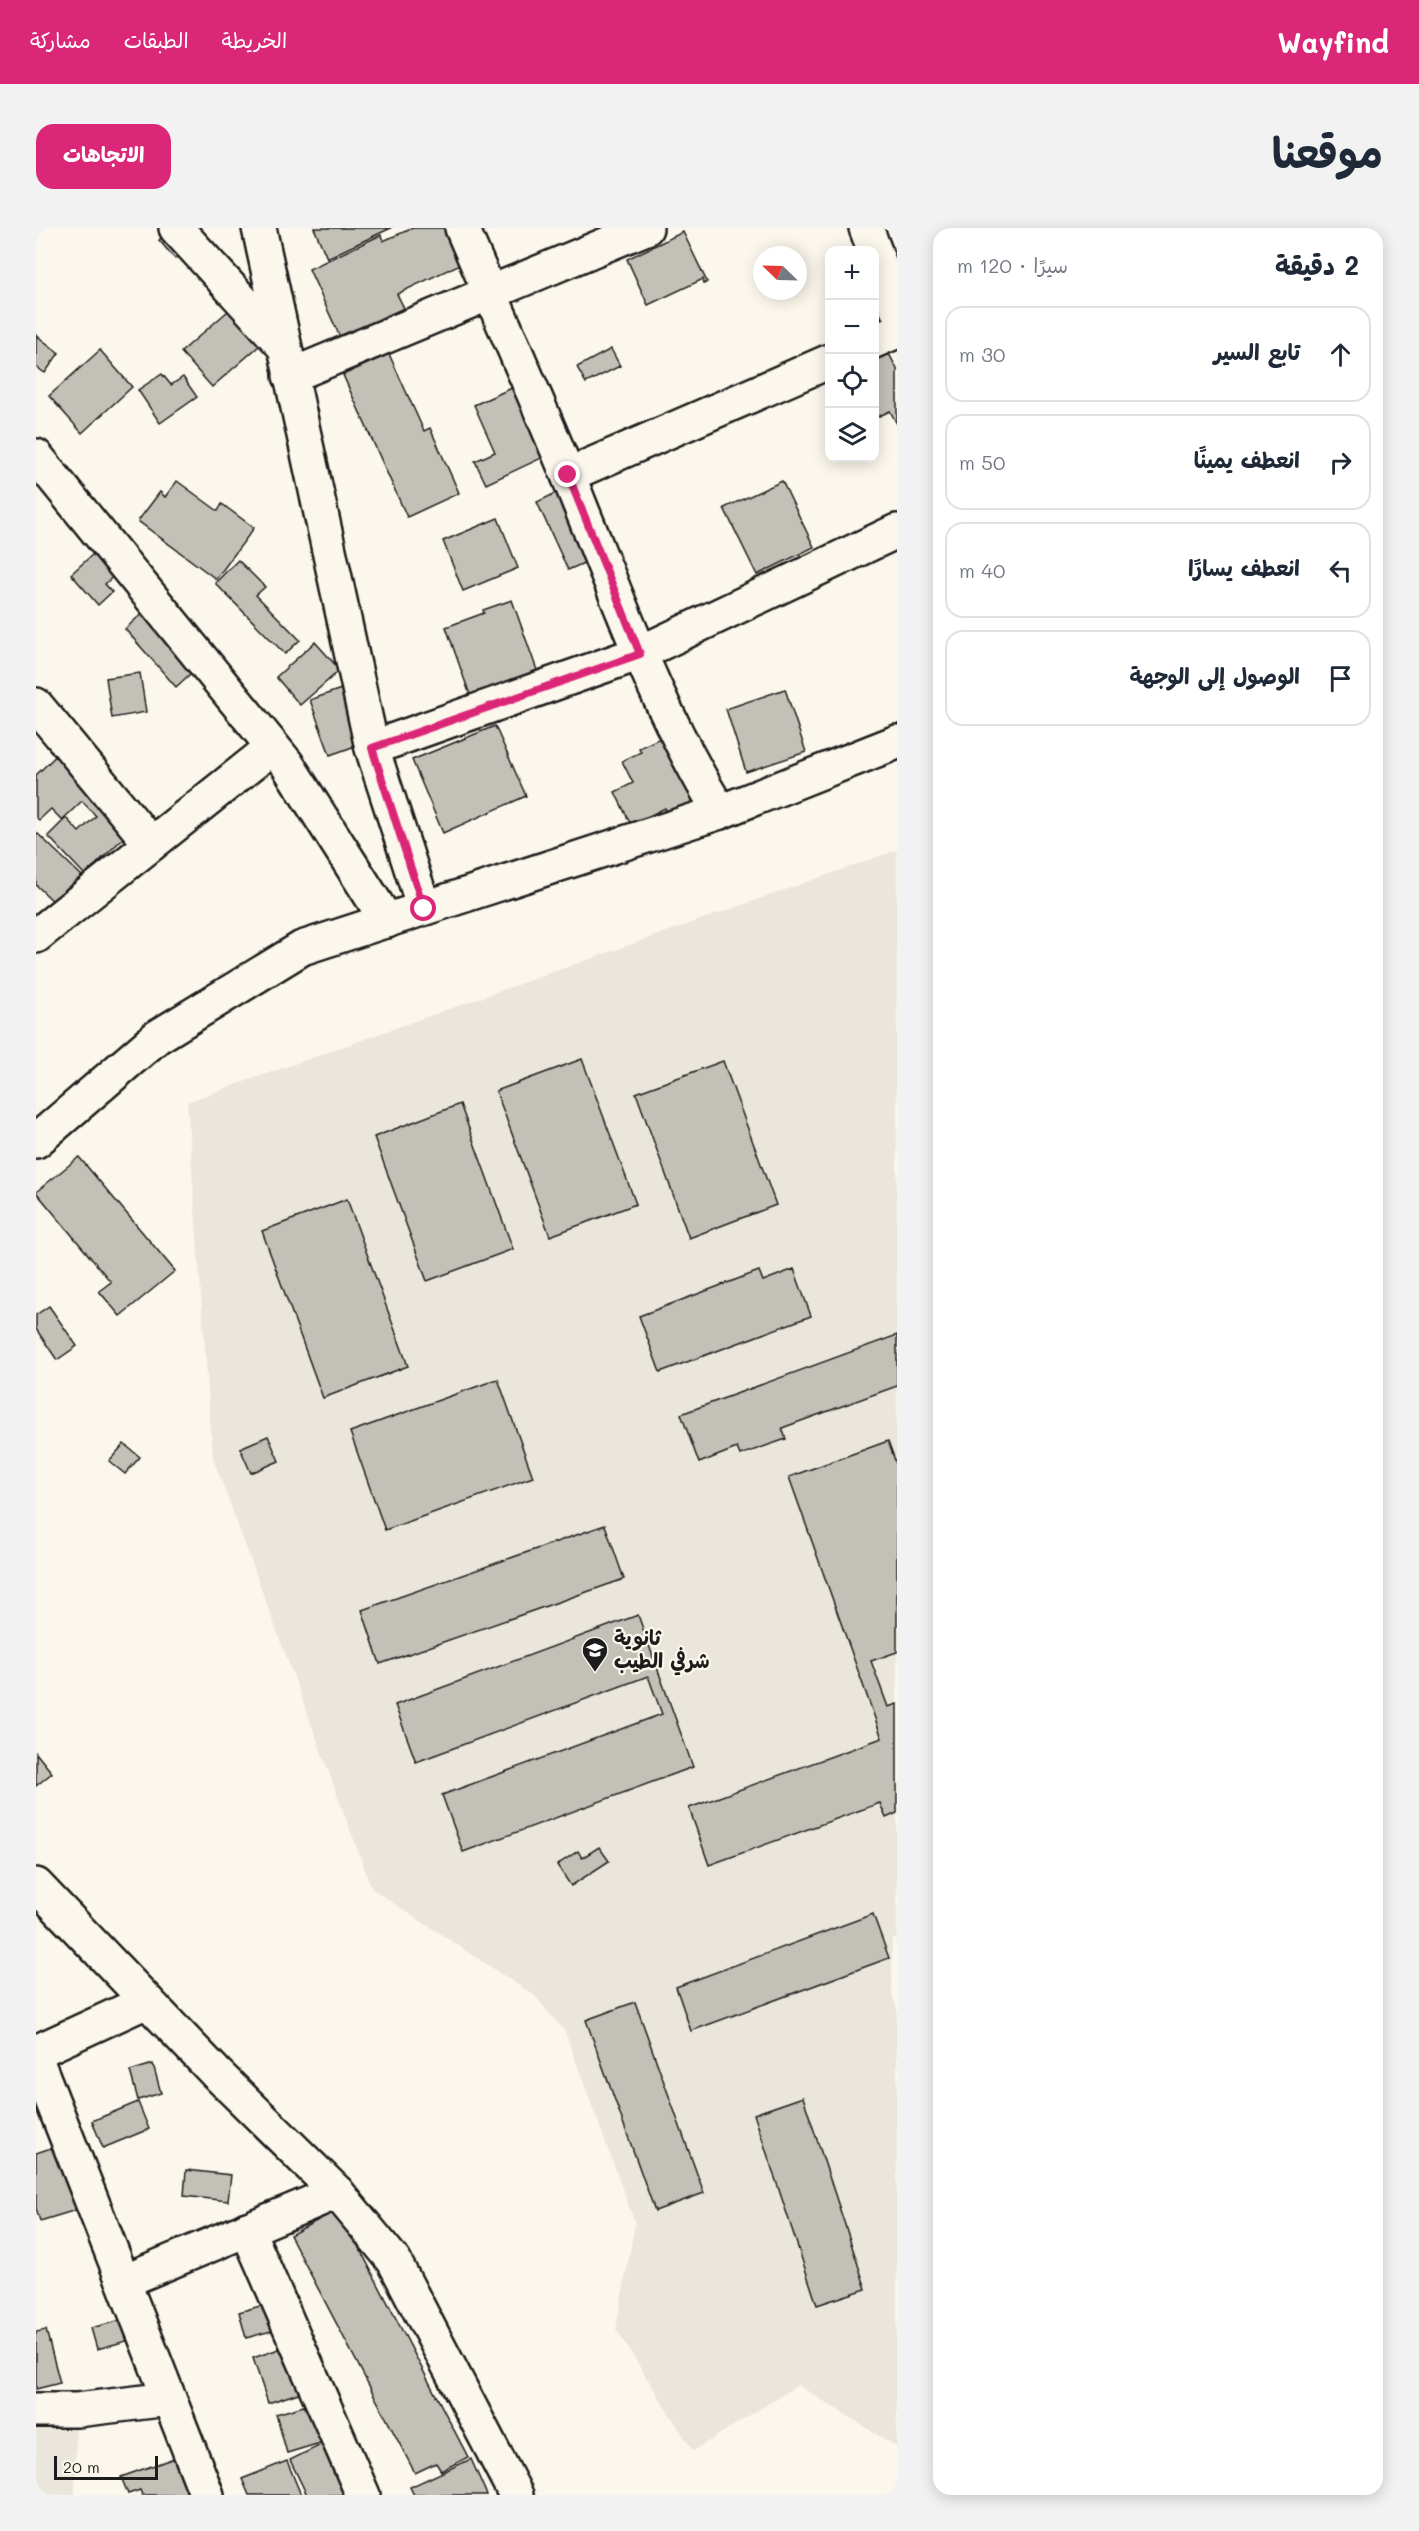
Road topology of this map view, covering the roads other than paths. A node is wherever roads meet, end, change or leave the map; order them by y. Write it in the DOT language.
graph roads {
  1 [pos="176,228"];
  2 [pos="259,228"];
  3 [pos="462,228"];
  4 [pos="646,228"];
  5 [pos="866,228"];
  6 [pos="490,294"];
  7 [pos="897,309"];
  8 [pos="897,331"];
  9 [pos="879,339"];
  10 [pos="287,361"];
  11 [pos="825,362"];
  12 [pos="36,456"];
  13 [pos="568,475"];
  14 [pos="897,531"];
  15 [pos="640,654"];
  16 [pos="36,705"];
  17 [pos="897,742"];
  18 [pos="273,747"];
  19 [pos="372,748"];
  20 [pos="720,812"];
  21 [pos="151,844"];
  22 [pos="424,909"];
  23 [pos="387,921"];
  24 [pos="36,936"];
  25 [pos="36,1141"];
  26 [pos="36,1885"];
  27 [pos="147,2001"];
  28 [pos="36,2052"];
  29 [pos="36,2059"];
  30 [pos="337,2192"];
  31 [pos="247,2229"];
  32 [pos="123,2281"];
  33 [pos="170,2399"];
  34 [pos="36,2410"];
  35 [pos="207,2495"];
  36 [pos="363,2495"];
  37 [pos="516,2495"];
  1 -- 10 [label="street"];
  2 -- 10 [label="street"];
  3 -- 6 [label="street"];
  4 -- 6 [label="street"];
  5 -- 7 [label="street"];
  6 -- 10 [label="street"];
  6 -- 13 [label="street"];
  8 -- 9 [label="street"];
  10 -- 19 [label="street"];
  11 -- 13 [label="street"];
  12 -- 18 [label="street"];
  13 -- 15 [label="street"];
  14 -- 15 [label="street"];
  15 -- 19 [label="street"];
  15 -- 20 [label="street"];
  16 -- 21 [label="street"];
  17 -- 20 [label="street"];
  18 -- 21 [label="street"];
  18 -- 23 [label="street"];
  19 -- 22 [label="street"];
  20 -- 22 [label="street"];
  21 -- 24 [label="street"];
  22 -- 23 [label="street"];
  23 -- 25 [label="street"];
  26 -- 27 [label="street"];
  27 -- 28 [label="street"];
  27 -- 30 [label="street"];
  29 -- 32 [label="street"];
  30 -- 31 [label="street"];
  30 -- 37 [label="street"];
  31 -- 32 [label="street"];
  31 -- 36 [label="street"];
  32 -- 33 [label="street"];
  33 -- 34 [label="street"];
  33 -- 35 [label="street"];
}
